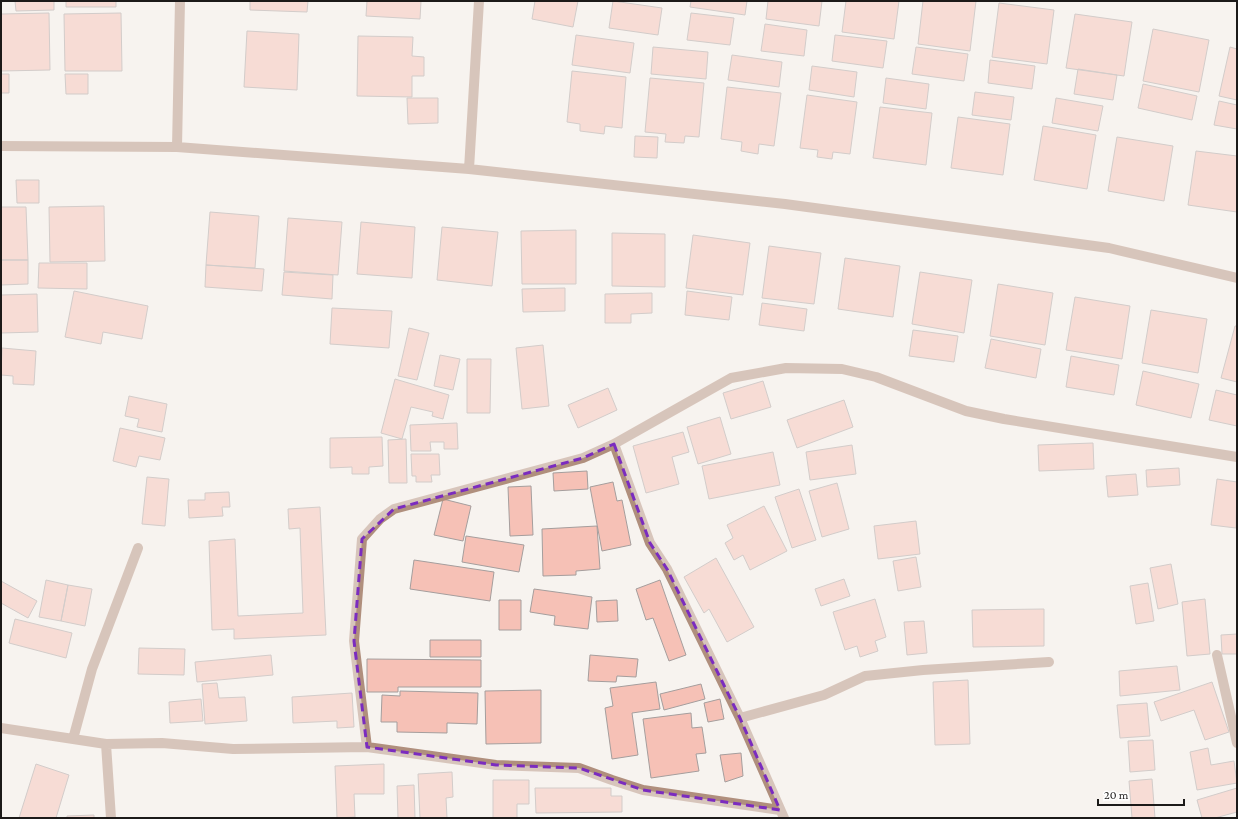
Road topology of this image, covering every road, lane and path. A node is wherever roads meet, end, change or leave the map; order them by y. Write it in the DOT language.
graph roads {
  1 [pos="180,1"];
  2 [pos="479,1"];
  3 [pos="1,146"];
  4 [pos="177,147"];
  5 [pos="469,169"];
  6 [pos="1237,278"];
  7 [pos="614,444"];
  8 [pos="1237,457"];
  9 [pos="138,548"];
  10 [pos="1217,655"];
  11 [pos="1049,662"];
  12 [pos="740,718"];
  13 [pos="1,728"];
  14 [pos="73,739"];
  15 [pos="1237,743"];
  16 [pos="106,744"];
  17 [pos="367,747"];
  18 [pos="782,814"];
  19 [pos="111,818"];
  1 -- 4 [label="street"];
  2 -- 5 [label="street"];
  3 -- 4 [label="street"];
  4 -- 5 [label="street"];
  5 -- 6 [label="street"];
  7 -- 8 [label="street"];
  7 -- 12 [label="street"];
  7 -- 17 [label="street"];
  9 -- 14 [label="street"];
  10 -- 15 [label="street"];
  11 -- 12 [label="street"];
  12 -- 18 [label="street"];
  13 -- 14 [label="street"];
  14 -- 16 [label="street"];
  16 -- 17 [label="street"];
  16 -- 19 [label="street"];
  17 -- 18 [label="street"];
}
